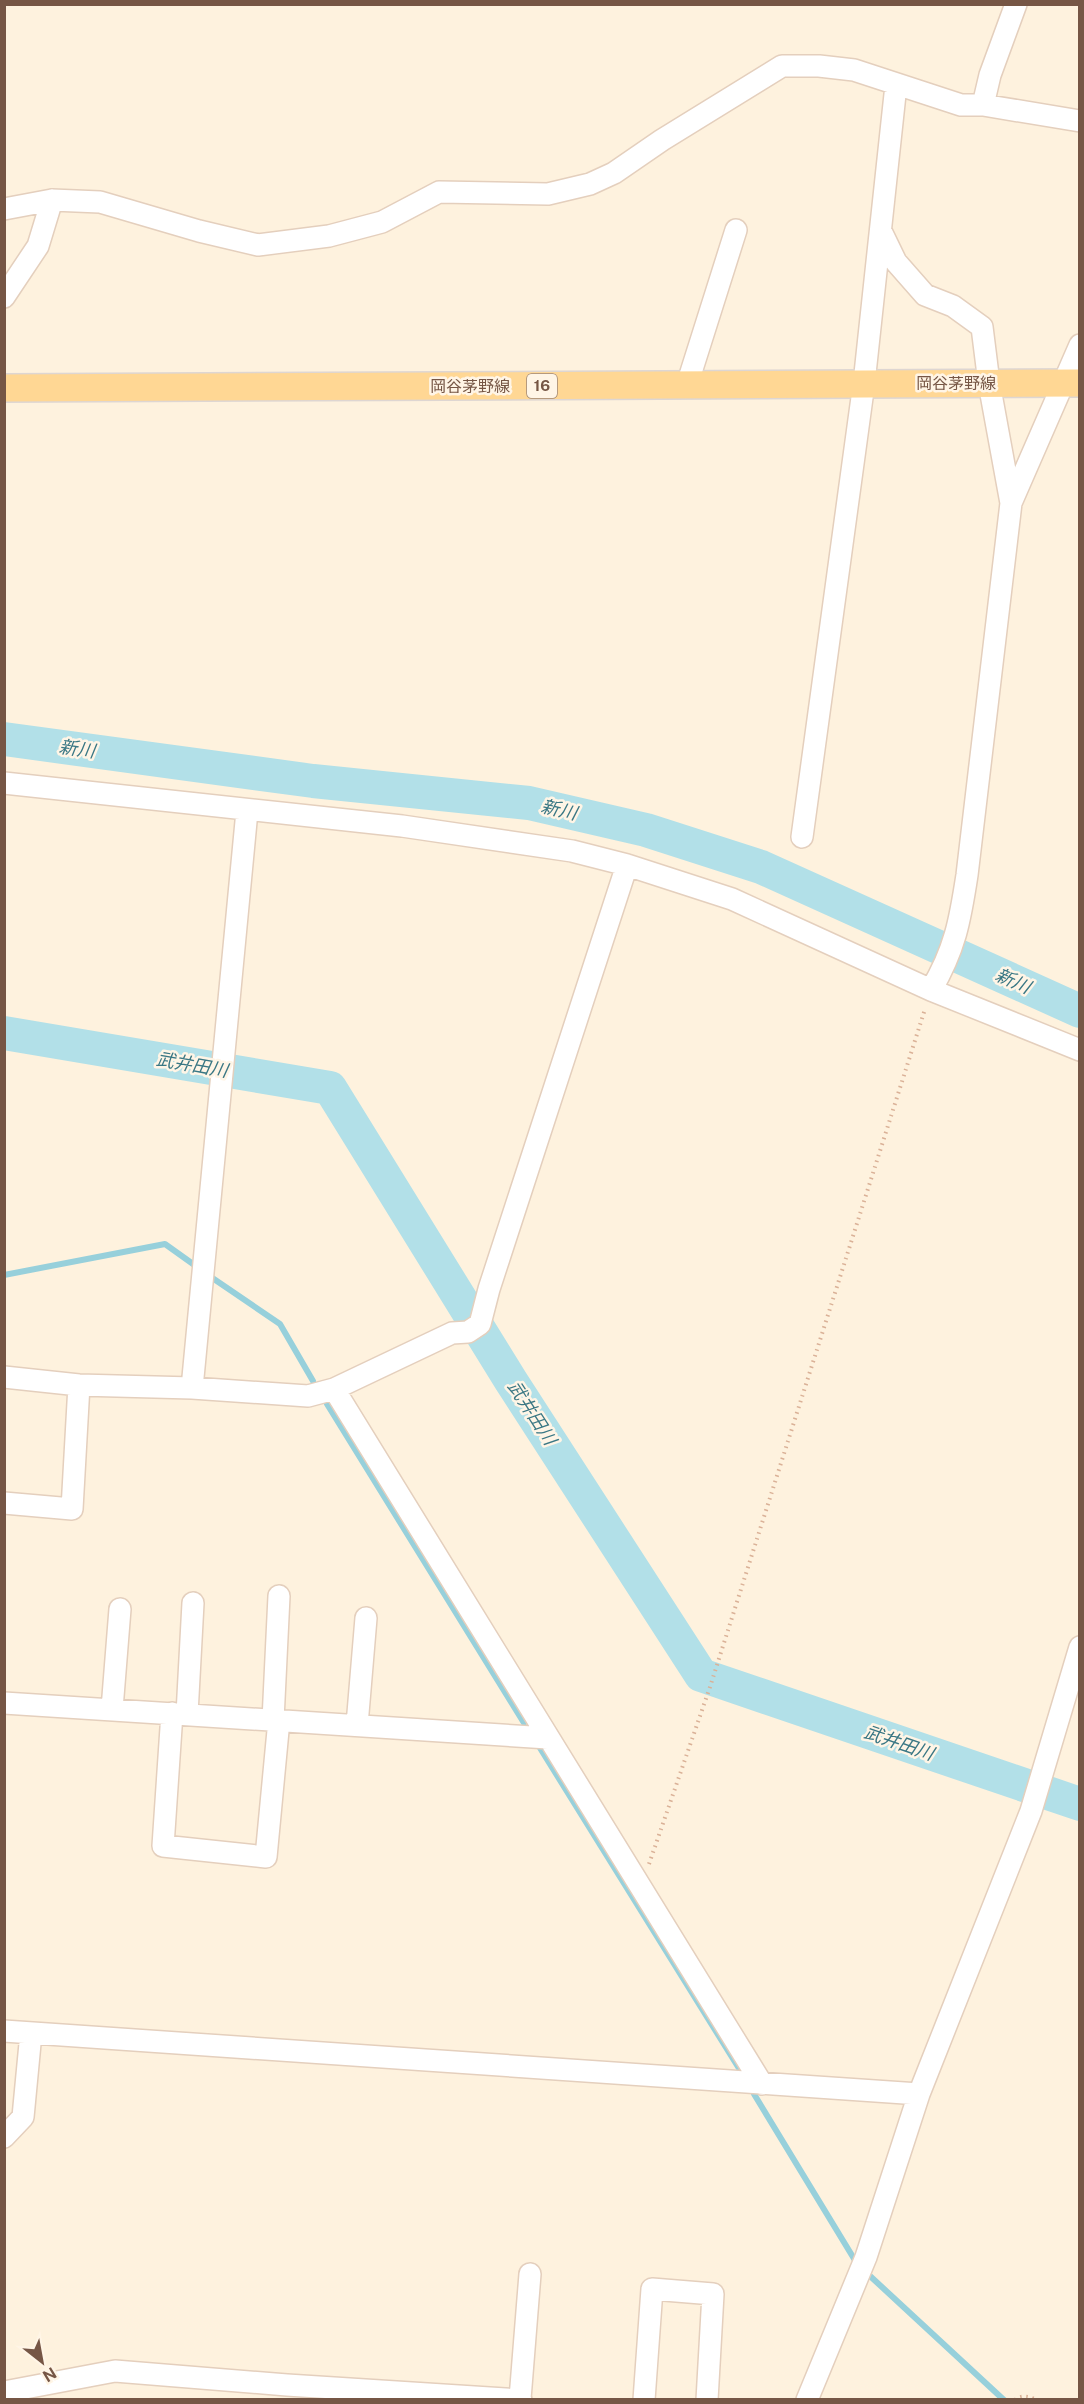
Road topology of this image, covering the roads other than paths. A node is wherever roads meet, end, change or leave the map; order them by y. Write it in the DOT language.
graph roads {
  1 [pos="1016,4"];
  2 [pos="896,85"];
  3 [pos="983,105"];
  4 [pos="1080,121"];
  5 [pos="51,200"];
  6 [pos="4,209"];
  7 [pos="880,229"];
  8 [pos="736,230"];
  9 [pos="4,297"];
  10 [pos="1080,345"];
  11 [pos="864,383"];
  12 [pos="989,383"];
  13 [pos="1071,383"];
  14 [pos="687,385"];
  15 [pos="4,388"];
  16 [pos="1011,503"];
  17 [pos="4,783"];
  18 [pos="247,811"];
  19 [pos="802,837"];
  20 [pos="627,865"];
  21 [pos="931,990"];
  22 [pos="1080,1050"];
  23 [pos="4,1377"];
  24 [pos="79,1385"];
  25 [pos="192,1388"];
  26 [pos="334,1389"];
  27 [pos="4,1503"];
  28 [pos="279,1596"];
  29 [pos="193,1603"];
  30 [pos="120,1609"];
  31 [pos="366,1618"];
  32 [pos="1080,1647"];
  33 [pos="4,1702"];
  34 [pos="112,1710"];
  35 [pos="180,1714"];
  36 [pos="276,1720"];
  37 [pos="357,1725"];
  38 [pos="548,1738"];
  39 [pos="4,2031"];
  40 [pos="31,2034"];
  41 [pos="762,2084"];
  42 [pos="918,2094"];
  43 [pos="4,2137"];
  44 [pos="530,2274"];
  45 [pos="4,2392"];
  46 [pos="286,2392"];
  47 [pos="382,2395"];
  48 [pos="520,2399"];
  49 [pos="644,2400"];
  50 [pos="707,2400"];
  51 [pos="807,2400"];
  1 -- 3 [label="street"];
  2 -- 3 [label="street"];
  2 -- 5 [label="street"];
  2 -- 7 [label="street"];
  3 -- 4 [label="street"];
  5 -- 6 [label="street"];
  5 -- 9 [label="street"];
  7 -- 11 [label="street"];
  7 -- 12 [label="street"];
  8 -- 14 [label="street"];
  10 -- 13 [label="street"];
  11 -- 12 [label="main road, 岡谷茅野線 / 16"];
  11 -- 14 [label="main road, 岡谷茅野線 / 16"];
  11 -- 19 [label="street"];
  12 -- 13 [label="main road, 岡谷茅野線 / 16"];
  12 -- 16 [label="street"];
  13 -- 16 [label="street"];
  14 -- 15 [label="main road, 岡谷茅野線 / 16"];
  16 -- 21 [label="street"];
  17 -- 18 [label="street"];
  18 -- 20 [label="street"];
  18 -- 25 [label="street"];
  20 -- 21 [label="street"];
  20 -- 26 [label="street"];
  21 -- 22 [label="street"];
  23 -- 24 [label="street"];
  24 -- 25 [label="street"];
  24 -- 27 [label="street"];
  25 -- 26 [label="street"];
  26 -- 38 [label="street"];
  28 -- 36 [label="street"];
  29 -- 35 [label="street"];
  30 -- 34 [label="street"];
  31 -- 37 [label="street"];
  32 -- 42 [label="street"];
  33 -- 34 [label="street"];
  34 -- 35 [label="street"];
  35 -- 36 [label="street"];
  35 -- 36 [label="street"];
  36 -- 37 [label="street"];
  37 -- 38 [label="street"];
  38 -- 41 [label="street"];
  39 -- 40 [label="street"];
  40 -- 41 [label="street"];
  40 -- 43 [label="street"];
  41 -- 42 [label="street"];
  42 -- 51 [label="street"];
  44 -- 48 [label="street"];
  45 -- 46 [label="street"];
  46 -- 47 [label="street"];
  47 -- 48 [label="street"];
  49 -- 50 [label="street"];
}
